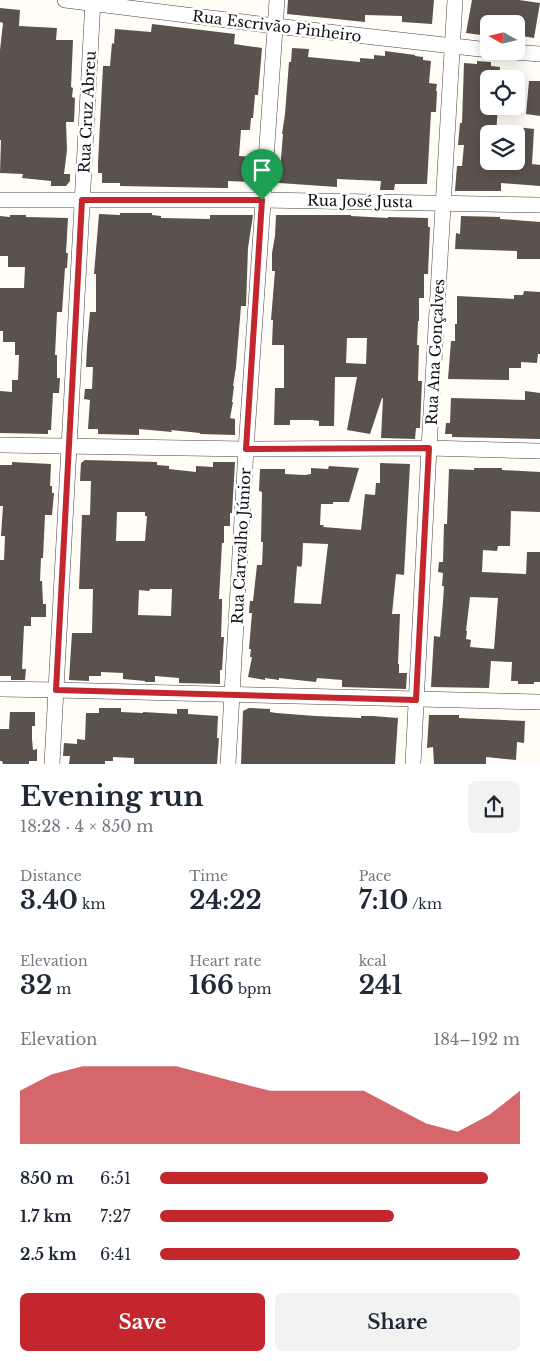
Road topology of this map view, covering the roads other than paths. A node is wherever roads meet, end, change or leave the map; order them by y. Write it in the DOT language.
graph roads {
  1 [pos="65,0"];
  2 [pos="277,0"];
  3 [pos="455,0"];
  4 [pos="93,2"];
  5 [pos="275,26"];
  6 [pos="452,47"];
  7 [pos="480,49"];
  8 [pos="525,53"];
  9 [pos="540,54"];
  10 [pos="0,200"];
  11 [pos="82,200"];
  12 [pos="262,200"];
  13 [pos="444,203"];
  14 [pos="540,204"];
  15 [pos="0,445"];
  16 [pos="69,446"];
  17 [pos="429,448"];
  18 [pos="246,449"];
  19 [pos="540,451"];
  20 [pos="0,689"];
  21 [pos="56,690"];
  22 [pos="232,695"];
  23 [pos="416,700"];
  24 [pos="540,702"];
  25 [pos="52,764"];
  26 [pos="228,764"];
  27 [pos="413,764"];
  1 -- 4 [label="street, Rua Escrivão Pinheiro"];
  2 -- 5 [label="street, Rua Carvalho Júnior"];
  3 -- 6 [label="street, Rua Ana Gonçalves"];
  4 -- 5 [label="street, Rua Escrivão Pinheiro"];
  4 -- 11 [label="street, Rua Cruz Abreu"];
  5 -- 6 [label="street, Rua Escrivão Pinheiro"];
  5 -- 12 [label="street, Rua Carvalho Júnior"];
  6 -- 7 [label="street, Rua Escrivão Pinheiro"];
  6 -- 13 [label="street, Rua Ana Gonçalves"];
  8 -- 9 [label="street"];
  10 -- 11 [label="street, Rua José Justa"];
  11 -- 12 [label="street, Rua José Justa"];
  11 -- 16 [label="street, Rua Cruz Abreu"];
  12 -- 13 [label="street, Rua José Justa"];
  12 -- 18 [label="street, Rua Carvalho Júnior"];
  13 -- 14 [label="street, Rua José Justa"];
  13 -- 17 [label="street, Rua Ana Gonçalves"];
  15 -- 16 [label="street"];
  16 -- 18 [label="street"];
  16 -- 21 [label="street, Rua Cruz Abreu"];
  17 -- 18 [label="street"];
  17 -- 19 [label="street"];
  17 -- 23 [label="street, Rua Ana Gonçalves"];
  18 -- 22 [label="street, Rua Carvalho Júnior"];
  20 -- 21 [label="street"];
  21 -- 22 [label="street"];
  21 -- 25 [label="street, Rua Cruz Abreu"];
  22 -- 23 [label="street"];
  22 -- 26 [label="street, Rua Carvalho Júnior"];
  23 -- 24 [label="street"];
  23 -- 27 [label="street, Rua Ana Gonçalves"];
}
